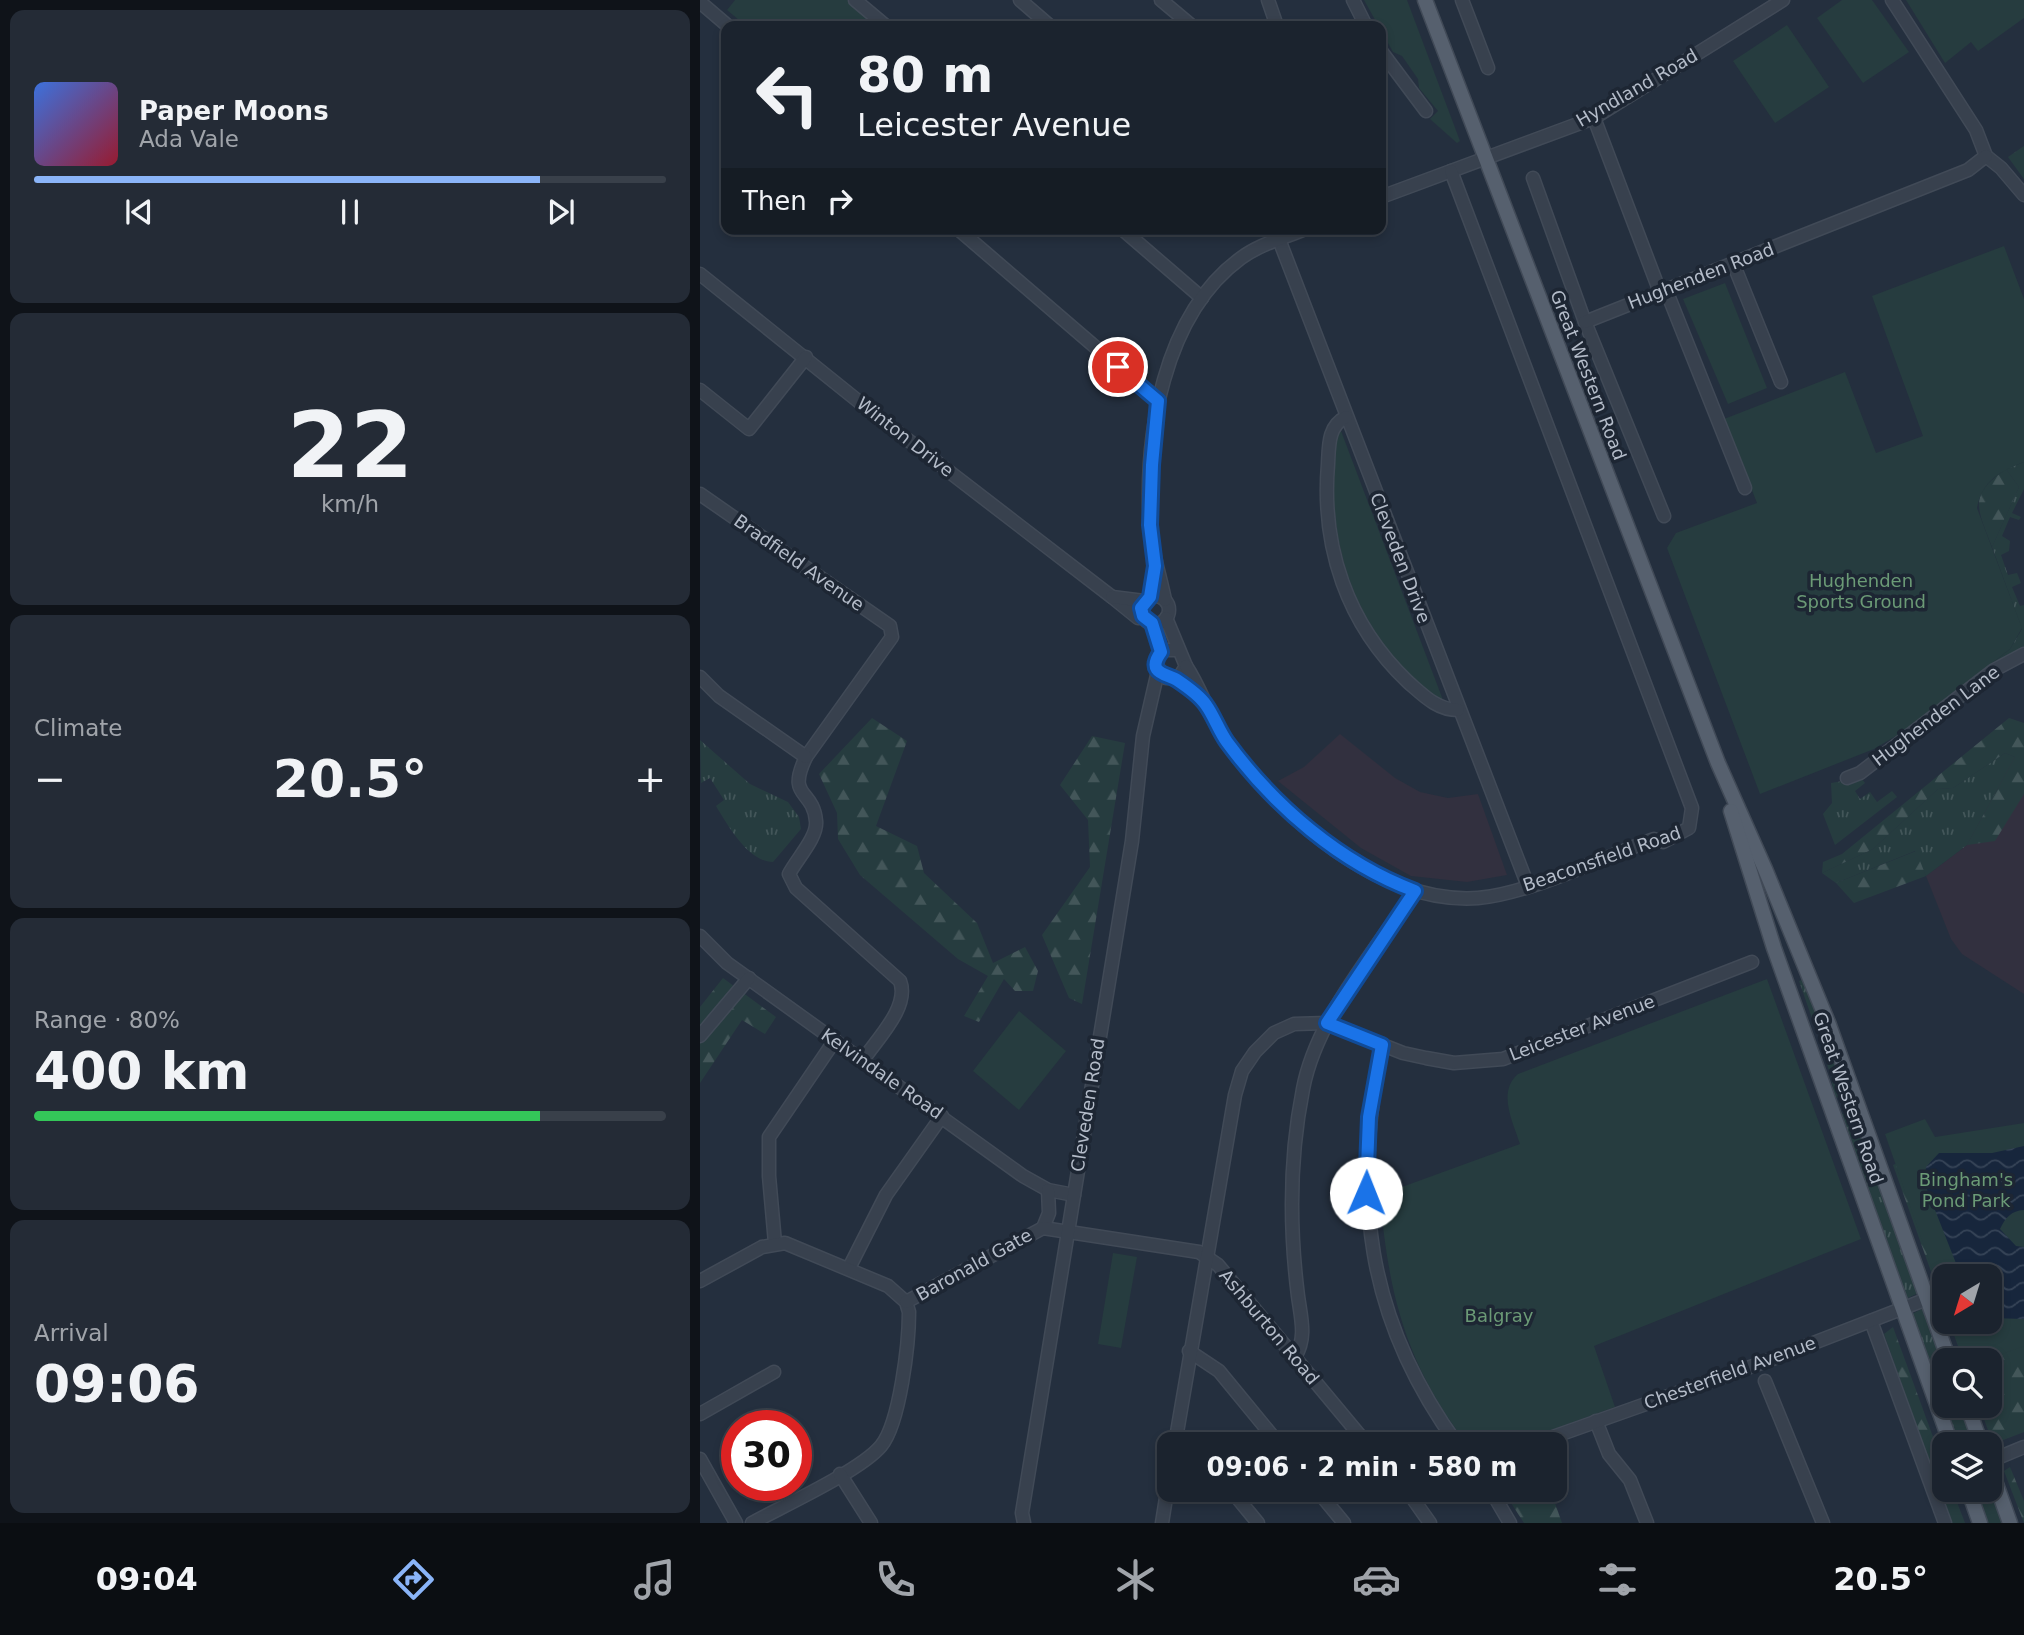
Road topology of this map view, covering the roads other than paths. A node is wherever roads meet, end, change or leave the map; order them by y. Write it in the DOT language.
graph roads {
  1 [pos="855,0"];
  2 [pos="1020,0"];
  3 [pos="1268,0"];
  4 [pos="1353,0"];
  5 [pos="1425,0"];
  6 [pos="1462,0"];
  7 [pos="1783,0"];
  8 [pos="1892,0"];
  9 [pos="1165,1"];
  10 [pos="700,2"];
  11 [pos="1764,5"];
  12 [pos="722,21"];
  13 [pos="880,21"];
  14 [pos="1044,21"];
  15 [pos="1187,21"];
  16 [pos="1275,21"];
  17 [pos="1364,21"];
  18 [pos="1386,58"];
  19 [pos="1488,68"];
  20 [pos="1426,111"];
  21 [pos="1594,118"];
  22 [pos="1986,156"];
  23 [pos="1483,159"];
  24 [pos="1451,171"];
  25 [pos="1533,178"];
  26 [pos="1386,195"];
  27 [pos="2024,195"];
  28 [pos="965,235"];
  29 [pos="1129,235"];
  30 [pos="1277,235"];
  31 [pos="1733,263"];
  32 [pos="700,274"];
  33 [pos="1663,291"];
  34 [pos="1202,298"];
  35 [pos="1585,322"];
  36 [pos="806,357"];
  37 [pos="1782,382"];
  38 [pos="700,390"];
  39 [pos="1158,401"];
  40 [pos="1346,417"];
  41 [pos="1745,488"];
  42 [pos="700,494"];
  43 [pos="1664,516"];
  44 [pos="1155,566"];
  45 [pos="1112,597"];
  46 [pos="1147,599"];
  47 [pos="1165,600"];
  48 [pos="1166,618"];
  49 [pos="1147,620"];
  50 [pos="1179,650"];
  51 [pos="1161,652"];
  52 [pos="2024,654"];
  53 [pos="1186,666"];
  54 [pos="1158,671"];
  55 [pos="700,677"];
  56 [pos="1173,678"];
  57 [pos="1152,698"];
  58 [pos="1205,704"];
  59 [pos="1458,710"];
  60 [pos="806,757"];
  61 [pos="1717,763"];
  62 [pos="1847,778"];
  63 [pos="1528,886"];
  64 [pos="1415,891"];
  65 [pos="700,936"];
  66 [pos="1752,962"];
  67 [pos="748,978"];
  68 [pos="1327,1023"];
  69 [pos="700,1036"];
  70 [pos="835,1040"];
  71 [pos="1382,1045"];
  72 [pos="863,1060"];
  73 [pos="942,1116"];
  74 [pos="1048,1190"];
  75 [pos="1073,1195"];
  76 [pos="1043,1228"];
  77 [pos="1068,1232"];
  78 [pos="775,1243"];
  79 [pos="1206,1256"];
  80 [pos="849,1268"];
  81 [pos="700,1281"];
  82 [pos="1927,1299"];
  83 [pos="906,1302"];
  84 [pos="1902,1309"];
  85 [pos="1871,1321"];
  86 [pos="1945,1348"];
  87 [pos="1189,1352"];
  88 [pos="1295,1357"];
  89 [pos="774,1372"];
  90 [pos="1765,1381"];
  91 [pos="700,1414"];
  92 [pos="1596,1421"];
  93 [pos="1180,1432"];
  94 [pos="1269,1432"];
  95 [pos="1357,1432"];
  96 [pos="1449,1432"];
  97 [pos="1566,1432"];
  98 [pos="1947,1432"];
  99 [pos="2024,1447"];
  100 [pos="2002,1456"];
  101 [pos="700,1459"];
  102 [pos="840,1474"];
  103 [pos="2002,1501"];
  104 [pos="1165,1502"];
  105 [pos="1241,1502"];
  106 [pos="1327,1502"];
  107 [pos="1415,1502"];
  108 [pos="1498,1502"];
  109 [pos="1973,1502"];
  110 [pos="1021,1520"];
  111 [pos="736,1523"];
  112 [pos="752,1523"];
  113 [pos="870,1523"];
  114 [pos="1161,1523"];
  115 [pos="1258,1523"];
  116 [pos="1344,1523"];
  117 [pos="1430,1523"];
  118 [pos="1510,1523"];
  119 [pos="1647,1523"];
  120 [pos="1824,1523"];
  121 [pos="1945,1523"];
  122 [pos="1980,1523"];
  123 [pos="2010,1523"];
  1 -- 13 [label="street"];
  2 -- 14 [label="street"];
  3 -- 16 [label="street"];
  4 -- 17 [label="street"];
  5 -- 23 [label="main road, Great Western Road"];
  6 -- 19 [label="street"];
  7 -- 11 [label="street, Hyndland Road"];
  8 -- 22 [label="street"];
  9 -- 15 [label="street"];
  10 -- 12 [label="street"];
  11 -- 21 [label="street, Hyndland Road"];
  18 -- 20 [label="street"];
  21 -- 23 [label="street, Hyndland Road"];
  21 -- 33 [label="street"];
  22 -- 27 [label="street"];
  22 -- 31 [label="street, Hughenden Road"];
  23 -- 24 [label="street"];
  23 -- 61 [label="main road, Great Western Road"];
  24 -- 26 [label="street"];
  24 -- 63 [label="street, Beaconsfield Road"];
  25 -- 35 [label="street"];
  28 -- 39 [label="street"];
  29 -- 34 [label="street"];
  30 -- 34 [label="street, Cleveden Road"];
  30 -- 40 [label="street, Cleveden Drive"];
  31 -- 33 [label="street, Hughenden Road"];
  31 -- 37 [label="street"];
  32 -- 36 [label="street, Winton Drive"];
  33 -- 35 [label="street, Hughenden Road"];
  33 -- 41 [label="street"];
  34 -- 39 [label="street, Cleveden Road"];
  35 -- 43 [label="street"];
  36 -- 38 [label="street"];
  36 -- 45 [label="street, Winton Drive"];
  39 -- 44 [label="street, Cleveden Road"];
  40 -- 59 [label="street, Cleveden Drive"];
  40 -- 59 [label="street"];
  42 -- 60 [label="street, Bradfield Avenue"];
  44 -- 46 [label="street, Cleveden Road"];
  44 -- 47 [label="street, Cleveden Road"];
  45 -- 46 [label="street"];
  45 -- 49 [label="street, Winton Drive"];
  46 -- 47 [label="street"];
  46 -- 49 [label="street, Cleveden Road"];
  47 -- 48 [label="street, Cleveden Road"];
  48 -- 49 [label="street"];
  48 -- 50 [label="street, Cleveden Road"];
  49 -- 51 [label="street, Cleveden Road"];
  50 -- 51 [label="street"];
  50 -- 53 [label="street, Cleveden Road"];
  51 -- 54 [label="street, Cleveden Road"];
  52 -- 62 [label="street, Hughenden Lane"];
  53 -- 56 [label="street"];
  53 -- 58 [label="street, Beaconsfield Road"];
  54 -- 56 [label="street"];
  54 -- 57 [label="street, Cleveden Road"];
  55 -- 60 [label="street"];
  56 -- 57 [label="street"];
  56 -- 58 [label="street, Beaconsfield Road"];
  57 -- 75 [label="street, Cleveden Road"];
  58 -- 64 [label="street, Beaconsfield Road"];
  59 -- 63 [label="street, Cleveden Drive"];
  60 -- 72 [label="street"];
  61 -- 82 [label="main road, Great Western Road"];
  61 -- 84 [label="main road, Great Western Road"];
  63 -- 64 [label="street, Beaconsfield Road"];
  64 -- 68 [label="street"];
  65 -- 67 [label="street, Kelvindale Road"];
  66 -- 71 [label="street, Leicester Avenue"];
  67 -- 69 [label="street"];
  67 -- 70 [label="street, Kelvindale Road"];
  68 -- 71 [label="street, Leicester Avenue"];
  68 -- 79 [label="street, Leicester Avenue"];
  68 -- 88 [label="street"];
  70 -- 72 [label="street, Kelvindale Road"];
  70 -- 78 [label="street"];
  71 -- 96 [label="street"];
  72 -- 73 [label="street, Kelvindale Road"];
  73 -- 74 [label="street, Kelvindale Road"];
  73 -- 80 [label="street"];
  74 -- 75 [label="street, Kelvindale Road"];
  74 -- 76 [label="street, Baronald Gate"];
  75 -- 77 [label="street, Cleveden Road"];
  76 -- 77 [label="street, Baronald Gate"];
  76 -- 83 [label="street, Baronald Gate"];
  77 -- 79 [label="street, Ashburton Road"];
  77 -- 110 [label="street, Cleveden Road"];
  78 -- 80 [label="street"];
  78 -- 81 [label="street"];
  79 -- 87 [label="street, Leicester Avenue"];
  79 -- 88 [label="street, Ashburton Road"];
  80 -- 83 [label="street"];
  82 -- 84 [label="street, Chesterfield Avenue"];
  82 -- 86 [label="main road, Great Western Road"];
  83 -- 102 [label="street"];
  84 -- 85 [label="street, Chesterfield Avenue"];
  84 -- 98 [label="main road, Great Western Road"];
  85 -- 92 [label="street, Chesterfield Avenue"];
  85 -- 121 [label="street"];
  87 -- 93 [label="street, Leicester Avenue"];
  87 -- 94 [label="street"];
  88 -- 95 [label="street, Ashburton Road"];
  89 -- 91 [label="street"];
  90 -- 120 [label="street"];
  92 -- 97 [label="street, Chesterfield Avenue"];
  92 -- 119 [label="street"];
  99 -- 100 [label="street"];
  101 -- 111 [label="street"];
  102 -- 112 [label="street"];
  102 -- 113 [label="street"];
  103 -- 123 [label="main road"];
  104 -- 114 [label="street"];
  105 -- 115 [label="street"];
  106 -- 116 [label="street"];
  107 -- 117 [label="street"];
  108 -- 118 [label="street"];
  109 -- 122 [label="main road"];
}
